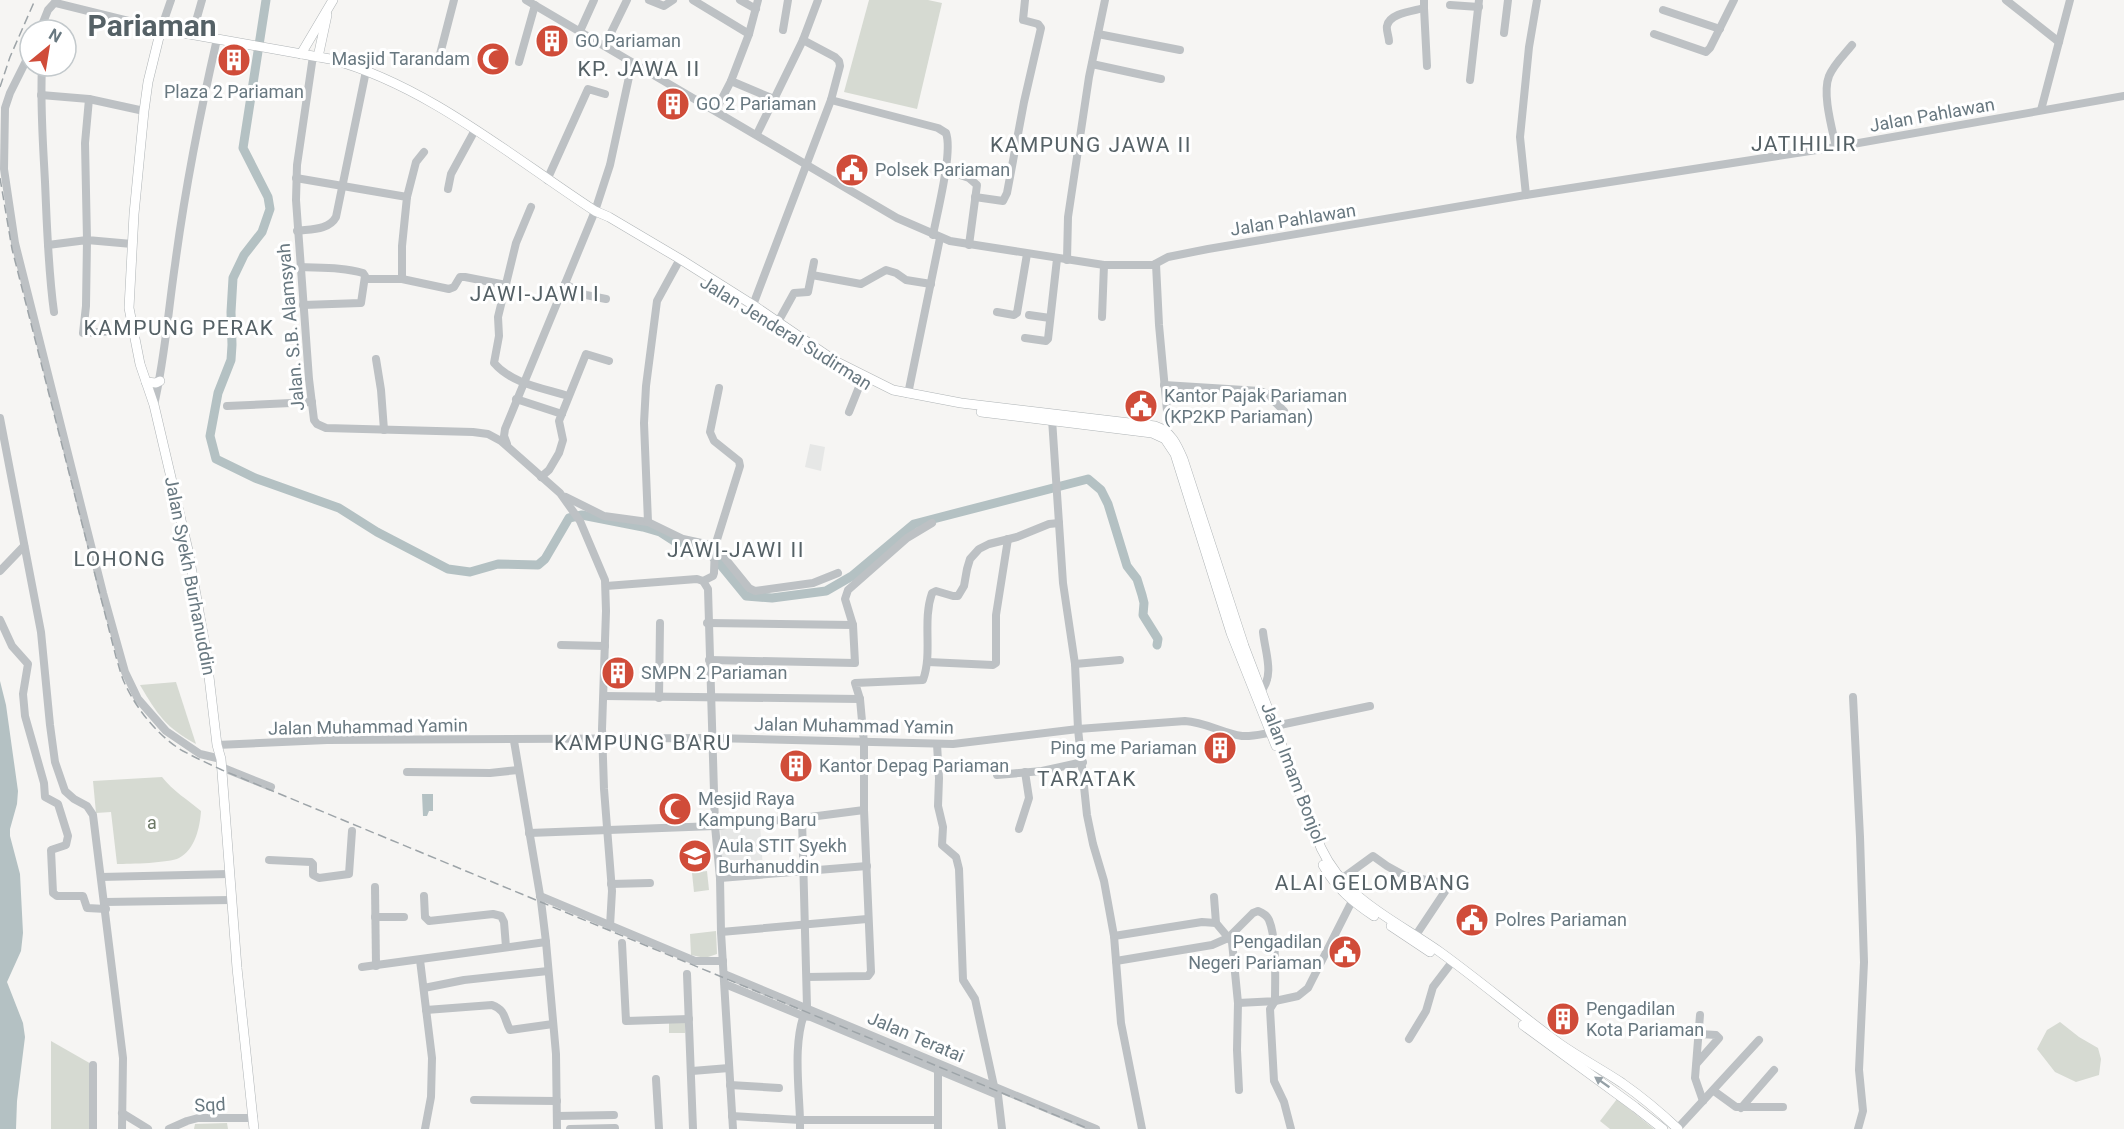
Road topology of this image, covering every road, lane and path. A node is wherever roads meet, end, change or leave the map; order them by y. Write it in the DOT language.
graph roads {
  1 [pos="171,0"];
  2 [pos="202,0"];
  3 [pos="454,0"];
  4 [pos="526,0"];
  5 [pos="594,0"];
  6 [pos="627,0"];
  7 [pos="649,0"];
  8 [pos="673,0"];
  9 [pos="692,0"];
  10 [pos="741,0"];
  11 [pos="758,0"];
  12 [pos="788,0"];
  13 [pos="818,0"];
  14 [pos="1025,0"];
  15 [pos="1103,0"];
  16 [pos="1508,0"];
  17 [pos="1537,0"];
  18 [pos="1734,0"];
  19 [pos="2006,0"];
  20 [pos="2070,0"];
  21 [pos="56,1"];
  22 [pos="332,1"];
  23 [pos="1479,3"];
  24 [pos="1424,4"];
  25 [pos="535,5"];
  26 [pos="1450,5"];
  27 [pos="756,9"];
  28 [pos="1663,10"];
  29 [pos="45,18"];
  30 [pos="161,29"];
  31 [pos="1720,29"];
  32 [pos="783,30"];
  33 [pos="580,31"];
  34 [pos="1504,33"];
  35 [pos="749,34"];
  36 [pos="1098,34"];
  37 [pos="1654,34"];
  38 [pos="192,35"];
  39 [pos="217,39"];
  40 [pos="802,40"];
  41 [pos="1389,41"];
  42 [pos="2059,42"];
  43 [pos="604,45"];
  44 [pos="1852,45"];
  45 [pos="1180,50"];
  46 [pos="301,54"];
  47 [pos="315,56"];
  48 [pos="439,58"];
  49 [pos="519,62"];
  50 [pos="636,64"];
  51 [pos="1092,64"];
  52 [pos="1427,66"];
  53 [pos="366,71"];
  54 [pos="18,77"];
  55 [pos="42,78"];
  56 [pos="1161,79"];
  57 [pos="1470,80"];
  58 [pos="731,81"];
  59 [pos="605,94"];
  60 [pos="41,95"];
  61 [pos="2124,96"];
  62 [pos="89,99"];
  63 [pos="774,99"];
  64 [pos="831,100"];
  65 [pos="144,111"];
  66 [pos="716,111"];
  67 [pos="2041,111"];
  68 [pos="475,130"];
  69 [pos="757,134"];
  70 [pos="1836,147"];
  71 [pos="424,152"];
  72 [pos="806,164"];
  73 [pos="945,170"];
  74 [pos="296,178"];
  75 [pos="548,180"];
  76 [pos="342,186"];
  77 [pos="3,189"];
  78 [pos="448,189"];
  79 [pos="1526,195"];
  80 [pos="407,197"];
  81 [pos="975,197"];
  82 [pos="531,207"];
  83 [pos="598,213"];
  84 [pos="297,231"];
  85 [pos="936,237"];
  86 [pos="87,240"];
  87 [pos="132,243"];
  88 [pos="48,244"];
  89 [pos="969,245"];
  90 [pos="1027,254"];
  91 [pos="1057,259"];
  92 [pos="1067,260"];
  93 [pos="678,262"];
  94 [pos="814,262"];
  95 [pos="1156,264"];
  96 [pos="1104,265"];
  97 [pos="300,267"];
  98 [pos="812,275"];
  99 [pos="365,279"];
  100 [pos="402,279"];
  101 [pos="565,284"];
  102 [pos="931,284"];
  103 [pos="506,285"];
  104 [pos="606,299"];
  105 [pos="303,305"];
  106 [pos="753,305"];
  107 [pos="54,312"];
  108 [pos="997,312"];
  109 [pos="1029,315"];
  110 [pos="1102,317"];
  111 [pos="1050,318"];
  112 [pos="778,322"];
  113 [pos="132,330"];
  114 [pos="1025,338"];
  115 [pos="797,339"];
  116 [pos="376,359"];
  117 [pos="609,361"];
  118 [pos="160,381"];
  119 [pos="146,382"];
  120 [pos="861,382"];
  121 [pos="523,383"];
  122 [pos="1164,385"];
  123 [pos="719,388"];
  124 [pos="908,394"];
  125 [pos="568,396"];
  126 [pos="516,399"];
  127 [pos="312,402"];
  128 [pos="154,405"];
  129 [pos="227,406"];
  130 [pos="961,406"];
  131 [pos="1284,411"];
  132 [pos="849,412"];
  133 [pos="562,414"];
  134 [pos="0,418"];
  135 [pos="1052,419"];
  136 [pos="1094,421"];
  137 [pos="505,429"];
  138 [pos="384,430"];
  139 [pos="488,434"];
  140 [pos="1166,434"];
  141 [pos="511,450"];
  142 [pos="541,477"];
  143 [pos="560,493"];
  144 [pos="648,522"];
  145 [pos="932,523"];
  146 [pos="1059,523"];
  147 [pos="1008,539"];
  148 [pos="24,546"];
  149 [pos="715,547"];
  150 [pos="0,571"];
  151 [pos="838,573"];
  152 [pos="703,581"];
  153 [pos="606,586"];
  154 [pos="0,620"];
  155 [pos="660,623"];
  156 [pos="707,623"];
  157 [pos="853,625"];
  158 [pos="1235,631"];
  159 [pos="1263,632"];
  160 [pos="561,645"];
  161 [pos="605,646"];
  162 [pos="709,660"];
  163 [pos="1120,660"];
  164 [pos="928,662"];
  165 [pos="1075,664"];
  166 [pos="1262,691"];
  167 [pos="604,696"];
  168 [pos="710,696"];
  169 [pos="1853,697"];
  170 [pos="659,698"];
  171 [pos="860,699"];
  172 [pos="1370,706"];
  173 [pos="602,729"];
  174 [pos="1078,729"];
  175 [pos="1275,730"];
  176 [pos="712,738"];
  177 [pos="590,739"];
  178 [pos="603,739"];
  179 [pos="514,741"];
  180 [pos="864,743"];
  181 [pos="938,744"];
  182 [pos="217,745"];
  183 [pos="1083,762"];
  184 [pos="221,763"];
  185 [pos="518,770"];
  186 [pos="407,772"];
  187 [pos="1025,772"];
  188 [pos="997,775"];
  189 [pos="271,787"];
  190 [pos="864,810"];
  191 [pos="802,818"];
  192 [pos="715,826"];
  193 [pos="1310,826"];
  194 [pos="606,829"];
  195 [pos="1019,829"];
  196 [pos="352,831"];
  197 [pos="529,834"];
  198 [pos="269,860"];
  199 [pos="867,866"];
  200 [pos="804,870"];
  201 [pos="229,874"];
  202 [pos="101,877"];
  203 [pos="720,878"];
  204 [pos="1340,880"];
  205 [pos="650,883"];
  206 [pos="611,884"];
  207 [pos="375,887"];
  208 [pos="424,896"];
  209 [pos="540,896"];
  210 [pos="1214,897"];
  211 [pos="231,900"];
  212 [pos="1352,901"];
  213 [pos="106,906"];
  214 [pos="1379,915"];
  215 [pos="375,917"];
  216 [pos="404,917"];
  217 [pos="867,919"];
  218 [pos="1216,923"];
  219 [pos="806,925"];
  220 [pos="610,926"];
  221 [pos="721,932"];
  222 [pos="1416,935"];
  223 [pos="1114,936"];
  224 [pos="1228,938"];
  225 [pos="546,942"];
  226 [pos="622,943"];
  227 [pos="506,947"];
  228 [pos="420,960"];
  229 [pos="723,961"];
  230 [pos="1116,961"];
  231 [pos="375,966"];
  232 [pos="1449,966"];
  233 [pos="362,967"];
  234 [pos="548,971"];
  235 [pos="687,974"];
  236 [pos="724,974"];
  237 [pos="807,977"];
  238 [pos="1473,982"];
  239 [pos="725,984"];
  240 [pos="424,988"];
  241 [pos="1275,1001"];
  242 [pos="1238,1003"];
  243 [pos="807,1007"];
  244 [pos="426,1010"];
  245 [pos="1700,1015"];
  246 [pos="803,1016"];
  247 [pos="689,1019"];
  248 [pos="553,1024"];
  249 [pos="1700,1034"];
  250 [pos="1408,1039"];
  251 [pos="1759,1040"];
  252 [pos="1566,1052"];
  253 [pos="1697,1063"];
  254 [pos="93,1065"];
  255 [pos="729,1068"];
  256 [pos="938,1070"];
  257 [pos="1774,1070"];
  258 [pos="692,1071"];
  259 [pos="656,1078"];
  260 [pos="730,1085"];
  261 [pos="994,1086"];
  262 [pos="779,1088"];
  263 [pos="1239,1090"];
  264 [pos="1714,1091"];
  265 [pos="1642,1098"];
  266 [pos="474,1100"];
  267 [pos="557,1101"];
  268 [pos="1703,1101"];
  269 [pos="1635,1107"];
  270 [pos="1783,1107"];
  271 [pos="1655,1108"];
  272 [pos="1741,1108"];
  273 [pos="122,1113"];
  274 [pos="614,1115"];
  275 [pos="557,1116"];
  276 [pos="732,1116"];
  277 [pos="1648,1118"];
  278 [pos="254,1119"];
  279 [pos="800,1120"];
  280 [pos="937,1120"];
  281 [pos="615,1128"];
  282 [pos="93,1129"];
  283 [pos="122,1129"];
  284 [pos="148,1129"];
  285 [pos="170,1129"];
  286 [pos="255,1129"];
  287 [pos="425,1129"];
  288 [pos="557,1129"];
  289 [pos="570,1129"];
  290 [pos="659,1129"];
  291 [pos="693,1129"];
  292 [pos="733,1129"];
  293 [pos="800,1129"];
  294 [pos="938,1129"];
  295 [pos="1002,1129"];
  296 [pos="1096,1129"];
  297 [pos="1142,1129"];
  298 [pos="1291,1129"];
  299 [pos="1663,1129"];
  300 [pos="1678,1129"];
  301 [pos="1858,1129"];
  1 -- 30 [label="street"];
  2 -- 38 [label="street"];
  3 -- 48 [label="street"];
  4 -- 25 [label="street, Jalan Pahlawan"];
  5 -- 33 [label="street"];
  6 -- 43 [label="street"];
  7 -- 8 [label="street"];
  9 -- 35 [label="street"];
  10 -- 27 [label="street"];
  11 -- 27 [label="street"];
  12 -- 32 [label="street"];
  13 -- 40 [label="street"];
  14 -- 81 [label="street"];
  15 -- 36 [label="street"];
  16 -- 34 [label="street"];
  17 -- 79 [label="street"];
  18 -- 31 [label="street"];
  19 -- 42 [label="street"];
  20 -- 42 [label="street"];
  21 -- 29 [label="street"];
  21 -- 30 [label="street"];
  22 -- 46 [label="main road"];
  22 -- 47 [label="main road"];
  23 -- 26 [label="street"];
  23 -- 57 [label="street"];
  24 -- 41 [label="street"];
  24 -- 52 [label="street"];
  25 -- 33 [label="street, Jalan Pahlawan"];
  25 -- 49 [label="street"];
  27 -- 35 [label="street"];
  28 -- 31 [label="street"];
  30 -- 38 [label="main road, Jalan Jenderal Sudirman"];
  30 -- 65 [label="main road, Jalan Syekh Burhanuddin"];
  31 -- 37 [label="street"];
  33 -- 43 [label="street, Jalan Pahlawan"];
  35 -- 58 [label="street"];
  36 -- 45 [label="street"];
  36 -- 51 [label="street"];
  38 -- 39 [label="main road, Jalan Jenderal Sudirman"];
  39 -- 46 [label="main road, Jalan Jenderal Sudirman"];
  39 -- 118 [label="street"];
  40 -- 63 [label="street"];
  40 -- 64 [label="street"];
  42 -- 67 [label="street"];
  43 -- 50 [label="street, Jalan Pahlawan"];
  44 -- 70 [label="street"];
  46 -- 47 [label="main road, Jalan Jenderal Sudirman"];
  47 -- 53 [label="main road, Jalan Jenderal Sudirman"];
  47 -- 74 [label="street, Jalan. S.B. Alamsyah"];
  50 -- 66 [label="street, Jalan Pahlawan"];
  50 -- 83 [label="street"];
  51 -- 56 [label="street"];
  51 -- 92 [label="street"];
  53 -- 68 [label="main road, Jalan Jenderal Sudirman"];
  53 -- 76 [label="street"];
  54 -- 77 [label="street"];
  55 -- 60 [label="street"];
  58 -- 63 [label="street"];
  58 -- 66 [label="street"];
  59 -- 75 [label="street"];
  60 -- 62 [label="street"];
  60 -- 88 [label="street"];
  61 -- 67 [label="street, Jalan Pahlawan"];
  62 -- 65 [label="street"];
  62 -- 86 [label="street"];
  63 -- 69 [label="street"];
  64 -- 72 [label="street"];
  64 -- 73 [label="street"];
  65 -- 87 [label="main road, Jalan Syekh Burhanuddin"];
  66 -- 69 [label="street, Jalan Pahlawan"];
  67 -- 70 [label="street, Jalan Pahlawan"];
  68 -- 75 [label="main road, Jalan Jenderal Sudirman"];
  68 -- 78 [label="street"];
  69 -- 72 [label="street, Jalan Pahlawan"];
  70 -- 79 [label="street, Jalan Pahlawan"];
  71 -- 80 [label="street"];
  72 -- 85 [label="street, Jalan Pahlawan"];
  72 -- 106 [label="street"];
  73 -- 81 [label="street"];
  73 -- 85 [label="street"];
  74 -- 76 [label="street"];
  74 -- 84 [label="street, Jalan. S.B. Alamsyah"];
  75 -- 83 [label="main road, Jalan Jenderal Sudirman"];
  76 -- 80 [label="street"];
  76 -- 84 [label="street"];
  77 -- 184 [label="street"];
  79 -- 95 [label="street, Jalan Pahlawan"];
  80 -- 100 [label="street"];
  81 -- 89 [label="street"];
  82 -- 103 [label="street"];
  83 -- 93 [label="main road, Jalan Jenderal Sudirman"];
  83 -- 101 [label="street"];
  84 -- 97 [label="street, Jalan. S.B. Alamsyah"];
  85 -- 89 [label="street, Jalan Pahlawan"];
  85 -- 102 [label="street"];
  86 -- 87 [label="street"];
  86 -- 88 [label="street"];
  86 -- 113 [label="street"];
  87 -- 113 [label="main road, Jalan Syekh Burhanuddin"];
  88 -- 107 [label="street"];
  89 -- 90 [label="street, Jalan Pahlawan"];
  90 -- 91 [label="street, Jalan Pahlawan"];
  90 -- 108 [label="street"];
  91 -- 92 [label="street, Jalan Pahlawan"];
  91 -- 111 [label="street"];
  92 -- 96 [label="street, Jalan Pahlawan"];
  93 -- 106 [label="main road, Jalan Jenderal Sudirman"];
  93 -- 115 [label="main road, Jalan Jenderal Sudirman"];
  93 -- 144 [label="street"];
  94 -- 98 [label="street"];
  95 -- 96 [label="street, Jalan Pahlawan"];
  95 -- 122 [label="street"];
  96 -- 110 [label="street"];
  97 -- 99 [label="street"];
  97 -- 105 [label="street, Jalan. S.B. Alamsyah"];
  98 -- 102 [label="street"];
  98 -- 112 [label="street"];
  99 -- 100 [label="street"];
  99 -- 105 [label="street"];
  100 -- 103 [label="street"];
  101 -- 104 [label="street"];
  101 -- 121 [label="street"];
  102 -- 124 [label="street"];
  103 -- 121 [label="street"];
  105 -- 127 [label="street, Jalan. S.B. Alamsyah"];
  106 -- 112 [label="main road, Jalan Jenderal Sudirman"];
  109 -- 111 [label="street"];
  111 -- 114 [label="street"];
  112 -- 115 [label="main road, Jalan Jenderal Sudirman"];
  113 -- 119 [label="main road, Jalan Syekh Burhanuddin"];
  115 -- 120 [label="main road, Jalan Jenderal Sudirman"];
  115 -- 124 [label="main road, Jalan Jenderal Sudirman"];
  116 -- 138 [label="street"];
  117 -- 125 [label="street"];
  118 -- 119 [label="main road"];
  118 -- 128 [label="street"];
  119 -- 128 [label="main road, Jalan Syekh Burhanuddin"];
  120 -- 130 [label="main road, Jalan Jenderal Sudirman"];
  120 -- 132 [label="street"];
  121 -- 125 [label="street"];
  121 -- 126 [label="street"];
  122 -- 131 [label="street"];
  122 -- 140 [label="street"];
  123 -- 149 [label="street"];
  124 -- 130 [label="main road, Jalan Jenderal Sudirman"];
  125 -- 133 [label="street"];
  126 -- 133 [label="street"];
  126 -- 137 [label="street"];
  127 -- 129 [label="street"];
  127 -- 138 [label="street, Jalan. S.B. Alamsyah"];
  128 -- 182 [label="main road, Jalan Syekh Burhanuddin"];
  130 -- 135 [label="main road, Jalan Jenderal Sudirman"];
  130 -- 136 [label="main road, Jalan Jenderal Sudirman"];
  133 -- 142 [label="street"];
  134 -- 148 [label="street"];
  135 -- 136 [label="main road, Jalan Jenderal Sudirman"];
  135 -- 146 [label="street"];
  136 -- 140 [label="main road, Jalan Jenderal Sudirman"];
  137 -- 139 [label="street"];
  137 -- 141 [label="street"];
  138 -- 139 [label="street, Jalan. S.B. Alamsyah"];
  139 -- 141 [label="street"];
  140 -- 158 [label="main road, Jalan Imam Bonjol"];
  141 -- 142 [label="street"];
  142 -- 143 [label="street"];
  143 -- 144 [label="street"];
  143 -- 153 [label="street"];
  144 -- 149 [label="street"];
  145 -- 157 [label="street"];
  146 -- 147 [label="street"];
  146 -- 165 [label="street"];
  147 -- 164 [label="street"];
  147 -- 164 [label="street"];
  148 -- 150 [label="street"];
  148 -- 202 [label="street"];
  149 -- 151 [label="street"];
  149 -- 152 [label="street"];
  152 -- 153 [label="street"];
  152 -- 156 [label="street"];
  153 -- 161 [label="street"];
  154 -- 213 [label="street"];
  155 -- 170 [label="street"];
  156 -- 157 [label="street"];
  156 -- 162 [label="street"];
  157 -- 162 [label="street"];
  158 -- 166 [label="main road, Jalan Imam Bonjol"];
  158 -- 175 [label="main road, Jalan Imam Bonjol"];
  159 -- 166 [label="street"];
  160 -- 161 [label="street"];
  161 -- 167 [label="street"];
  162 -- 168 [label="street"];
  163 -- 165 [label="street"];
  164 -- 171 [label="street"];
  165 -- 174 [label="street"];
  166 -- 175 [label="main road, Jalan Imam Bonjol"];
  167 -- 170 [label="street"];
  167 -- 173 [label="street"];
  168 -- 170 [label="street"];
  168 -- 171 [label="street"];
  168 -- 176 [label="street"];
  169 -- 301 [label="street"];
  171 -- 180 [label="street"];
  172 -- 175 [label="street, Jalan Muhammad Yamin"];
  173 -- 177 [label="street"];
  173 -- 178 [label="street"];
  174 -- 175 [label="street, Jalan Muhammad Yamin"];
  174 -- 181 [label="street, Jalan Muhammad Yamin"];
  174 -- 183 [label="street"];
  175 -- 193 [label="main road, Jalan Imam Bonjol"];
  176 -- 178 [label="street, Jalan Muhammad Yamin"];
  176 -- 180 [label="street, Jalan Muhammad Yamin"];
  176 -- 192 [label="street"];
  177 -- 178 [label="street, Jalan Muhammad Yamin"];
  177 -- 179 [label="street, Jalan Muhammad Yamin"];
  178 -- 194 [label="street"];
  179 -- 182 [label="street, Jalan Muhammad Yamin"];
  179 -- 185 [label="street"];
  180 -- 181 [label="street, Jalan Muhammad Yamin"];
  180 -- 190 [label="street"];
  181 -- 261 [label="street"];
  182 -- 184 [label="main road, Jalan Syekh Burhanuddin"];
  183 -- 187 [label="street"];
  183 -- 223 [label="street"];
  184 -- 189 [label="street"];
  184 -- 201 [label="main road, Jalan Syekh Burhanuddin"];
  185 -- 186 [label="street"];
  185 -- 197 [label="street"];
  187 -- 188 [label="street"];
  187 -- 195 [label="street"];
  190 -- 191 [label="street"];
  190 -- 199 [label="street"];
  191 -- 192 [label="street"];
  191 -- 200 [label="street"];
  192 -- 194 [label="street"];
  192 -- 203 [label="street"];
  193 -- 204 [label="main road, Jalan Imam Bonjol"];
  193 -- 212 [label="main road, Jalan Imam Bonjol"];
  194 -- 197 [label="street"];
  194 -- 206 [label="street"];
  196 -- 198 [label="street"];
  197 -- 209 [label="street"];
  199 -- 200 [label="street"];
  199 -- 217 [label="street"];
  200 -- 203 [label="street"];
  200 -- 219 [label="street"];
  201 -- 202 [label="street"];
  201 -- 211 [label="main road, Jalan Syekh Burhanuddin"];
  202 -- 213 [label="street"];
  203 -- 221 [label="street"];
  204 -- 214 [label="main road, Jalan Imam Bonjol"];
  204 -- 222 [label="street"];
  205 -- 206 [label="street"];
  206 -- 220 [label="street"];
  207 -- 215 [label="street"];
  208 -- 227 [label="street"];
  209 -- 220 [label="street"];
  209 -- 225 [label="street"];
  210 -- 218 [label="street"];
  211 -- 213 [label="street"];
  211 -- 278 [label="main road, Jalan Syekh Burhanuddin"];
  212 -- 214 [label="main road, Jalan Imam Bonjol"];
  212 -- 241 [label="street"];
  213 -- 273 [label="street"];
  214 -- 222 [label="main road, Jalan Imam Bonjol"];
  214 -- 232 [label="main road, Jalan Imam Bonjol"];
  215 -- 216 [label="street"];
  215 -- 231 [label="street"];
  217 -- 219 [label="street"];
  217 -- 237 [label="street"];
  218 -- 223 [label="street"];
  218 -- 224 [label="street"];
  219 -- 221 [label="street"];
  219 -- 237 [label="street"];
  220 -- 229 [label="street"];
  221 -- 229 [label="street"];
  222 -- 238 [label="main road, Jalan Imam Bonjol"];
  223 -- 230 [label="street"];
  224 -- 230 [label="street"];
  224 -- 241 [label="street"];
  224 -- 242 [label="street"];
  225 -- 227 [label="street"];
  225 -- 234 [label="street"];
  226 -- 247 [label="street"];
  227 -- 228 [label="street"];
  228 -- 231 [label="street"];
  228 -- 240 [label="street"];
  229 -- 236 [label="street"];
  230 -- 297 [label="street"];
  231 -- 233 [label="street"];
  232 -- 238 [label="main road, Jalan Imam Bonjol"];
  232 -- 250 [label="street"];
  234 -- 240 [label="street"];
  234 -- 248 [label="street"];
  235 -- 247 [label="street"];
  236 -- 239 [label="street"];
  236 -- 243 [label="street, Jalan Teratai"];
  237 -- 243 [label="street"];
  238 -- 252 [label="main road, Jalan Imam Bonjol"];
  239 -- 246 [label="street"];
  239 -- 255 [label="street"];
  240 -- 244 [label="street"];
  241 -- 242 [label="street"];
  241 -- 298 [label="street"];
  242 -- 263 [label="street"];
  243 -- 246 [label="street"];
  243 -- 261 [label="street, Jalan Teratai"];
  244 -- 248 [label="street"];
  244 -- 287 [label="street"];
  245 -- 249 [label="street"];
  246 -- 256 [label="street"];
  246 -- 279 [label="street"];
  247 -- 258 [label="street"];
  248 -- 267 [label="street"];
  249 -- 253 [label="street"];
  249 -- 253 [label="street"];
  251 -- 264 [label="street"];
  252 -- 265 [label="main road, Jalan Imam Bonjol"];
  269 -- 252 [label="main road, Jalan Imam Bonjol, one-way"];
  253 -- 268 [label="street"];
  254 -- 282 [label="street"];
  255 -- 258 [label="street"];
  255 -- 260 [label="street"];
  256 -- 280 [label="street"];
  256 -- 295 [label="street"];
  257 -- 272 [label="street"];
  258 -- 291 [label="street"];
  259 -- 290 [label="street"];
  260 -- 262 [label="street"];
  260 -- 276 [label="street"];
  261 -- 296 [label="street, Jalan Teratai"];
  264 -- 268 [label="street"];
  264 -- 272 [label="street"];
  265 -- 269 [label="main road"];
  265 -- 271 [label="main road, Jalan Imam Bonjol"];
  266 -- 267 [label="street"];
  267 -- 275 [label="street"];
  268 -- 300 [label="street"];
  269 -- 277 [label="main road, Jalan Imam Bonjol"];
  270 -- 272 [label="street"];
  271 -- 277 [label="main road"];
  271 -- 300 [label="main road, Jalan Imam Bonjol"];
  273 -- 283 [label="street"];
  273 -- 284 [label="street"];
  274 -- 275 [label="street"];
  275 -- 288 [label="street"];
  276 -- 279 [label="street"];
  276 -- 292 [label="street"];
  277 -- 299 [label="main road, Jalan Imam Bonjol"];
  278 -- 285 [label="street, Sqd"];
  278 -- 286 [label="main road, Jalan Syekh Burhanuddin"];
  279 -- 280 [label="street"];
  279 -- 293 [label="street"];
  280 -- 294 [label="street"];
  281 -- 289 [label="street"];
}
